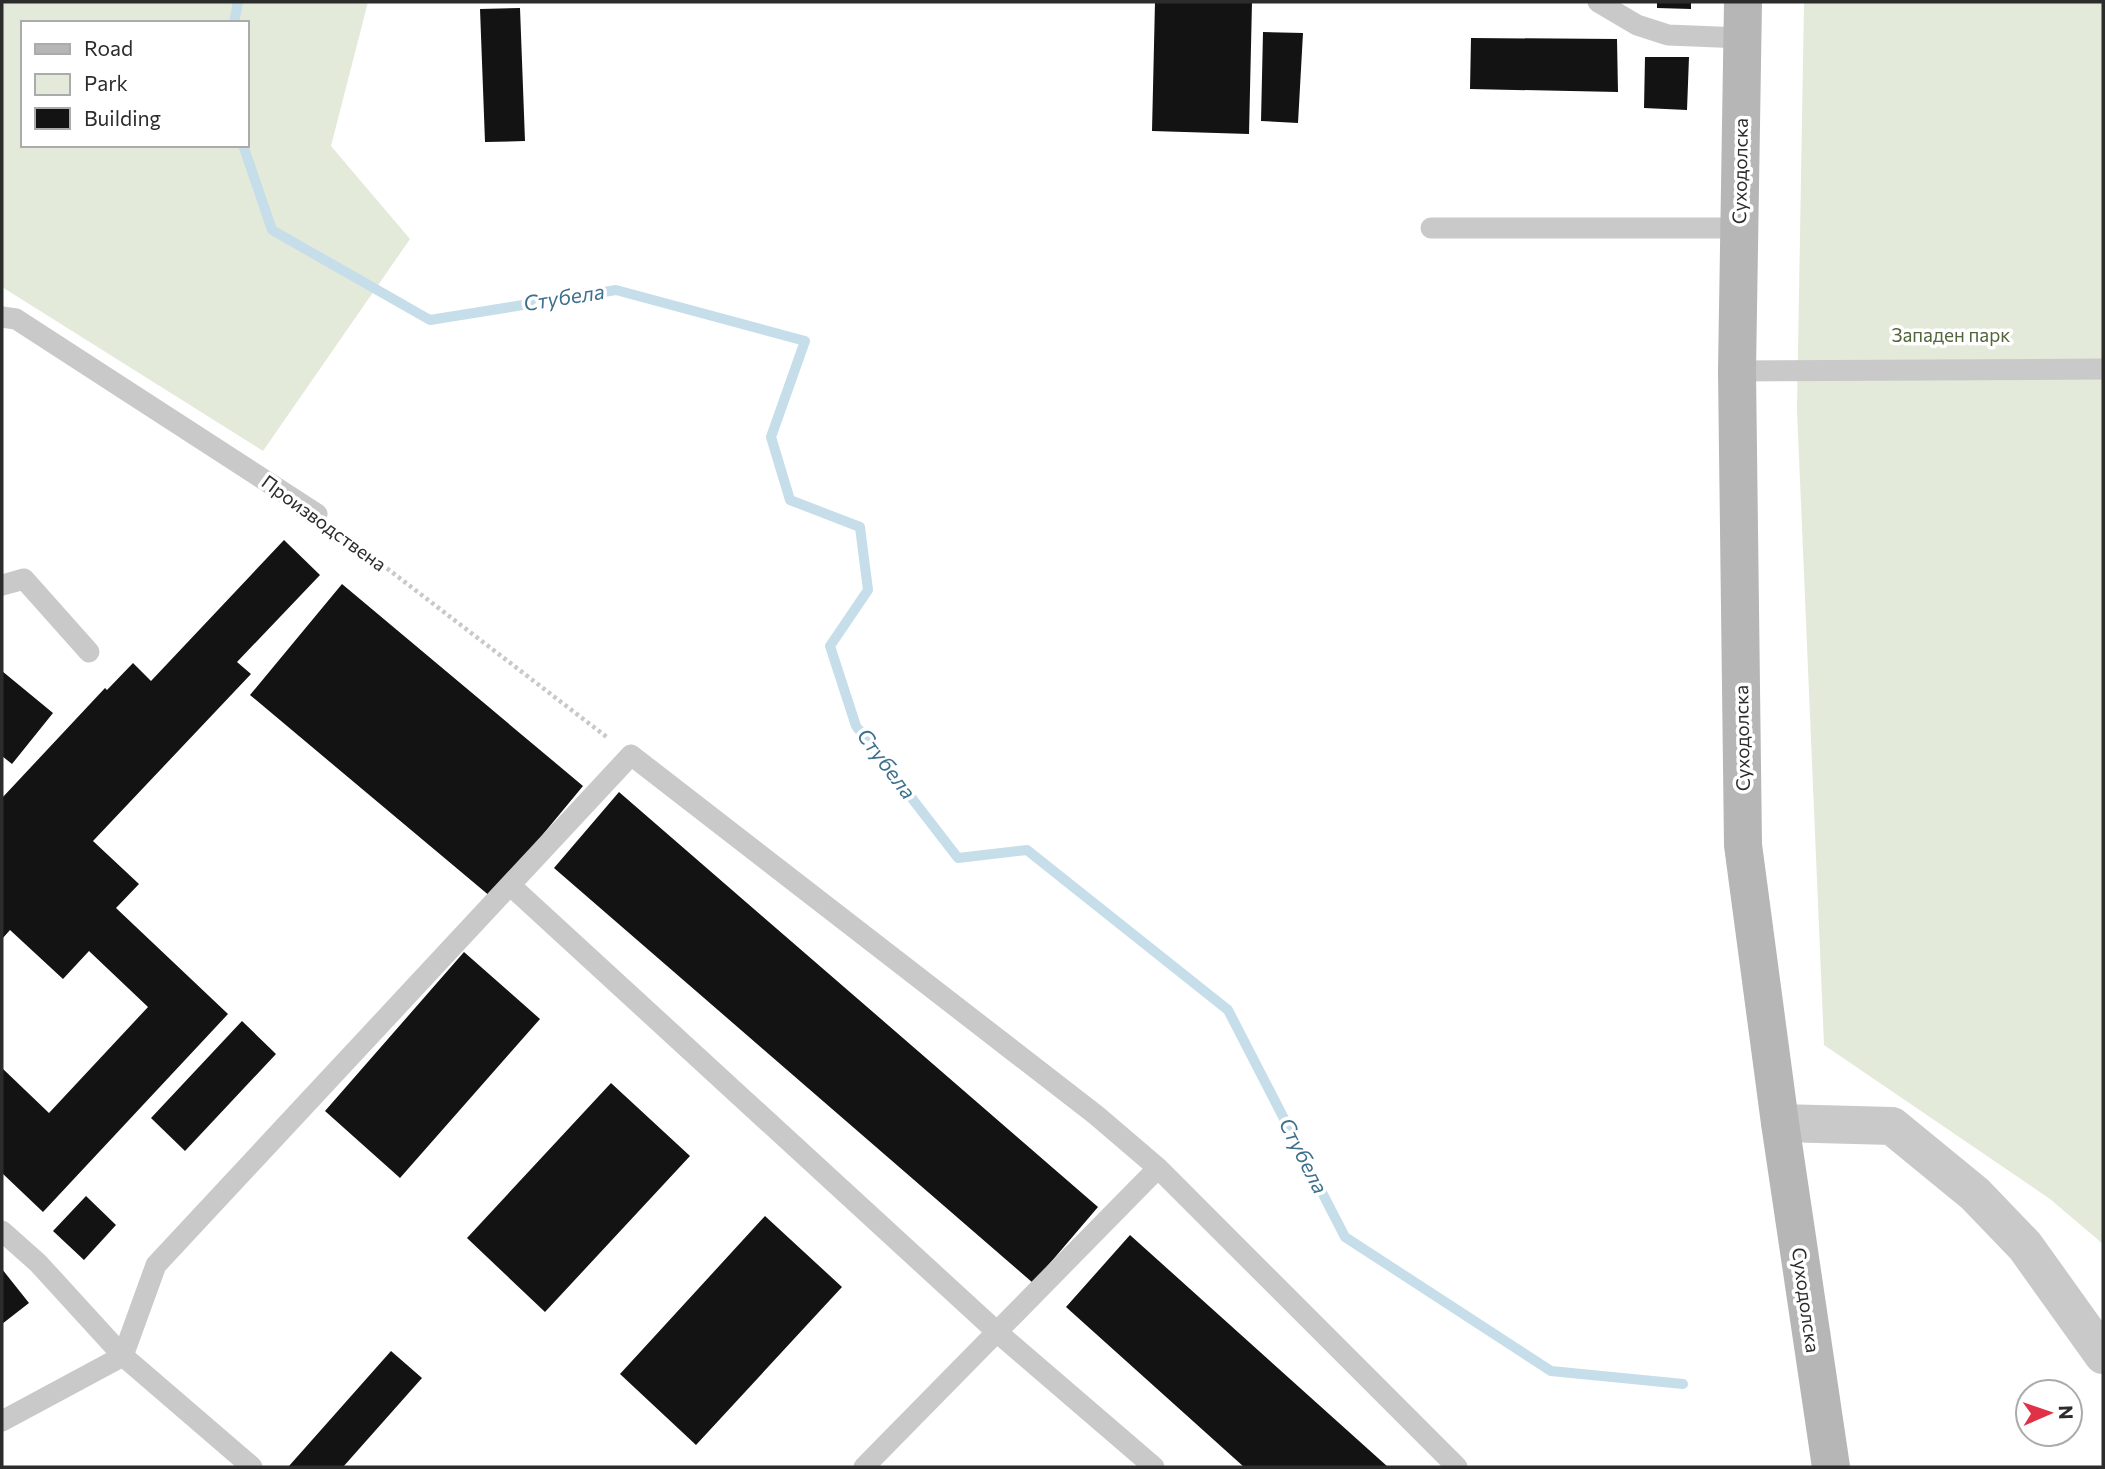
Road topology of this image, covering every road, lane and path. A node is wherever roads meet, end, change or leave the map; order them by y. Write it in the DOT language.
graph roads {
  1 [pos="1598,2"];
  2 [pos="1743,20"];
  3 [pos="1431,228"];
  4 [pos="1739,228"];
  5 [pos="2,317"];
  6 [pos="2103,369"];
  7 [pos="1737,371"];
  8 [pos="317,514"];
  9 [pos="2,585"];
  10 [pos="89,652"];
  11 [pos="631,755"];
  12 [pos="511,886"];
  13 [pos="1780,1123"];
  14 [pos="1158,1168"];
  15 [pos="2,1231"];
  16 [pos="997,1332"];
  17 [pos="2103,1355"];
  18 [pos="123,1356"];
  19 [pos="2,1421"];
  20 [pos="252,1467"];
  21 [pos="864,1467"];
  22 [pos="1154,1467"];
  23 [pos="1457,1467"];
  24 [pos="1831,1467"];
  1 -- 2 [label="lane"];
  2 -- 4 [label="street, Суходолска"];
  3 -- 4 [label="lane"];
  4 -- 7 [label="street, Суходолска"];
  5 -- 8 [label="lane, Производствена"];
  6 -- 7 [label="lane"];
  7 -- 13 [label="street, Суходолска"];
  8 -- 11 [label="path, Производствена"];
  9 -- 10 [label="lane"];
  11 -- 12 [label="lane"];
  11 -- 14 [label="lane"];
  12 -- 16 [label="lane"];
  12 -- 18 [label="lane"];
  13 -- 17 [label="street"];
  13 -- 24 [label="street, Суходолска"];
  14 -- 16 [label="lane"];
  14 -- 23 [label="lane"];
  15 -- 18 [label="lane"];
  16 -- 21 [label="lane"];
  16 -- 22 [label="lane"];
  18 -- 19 [label="lane"];
  18 -- 20 [label="lane"];
}
